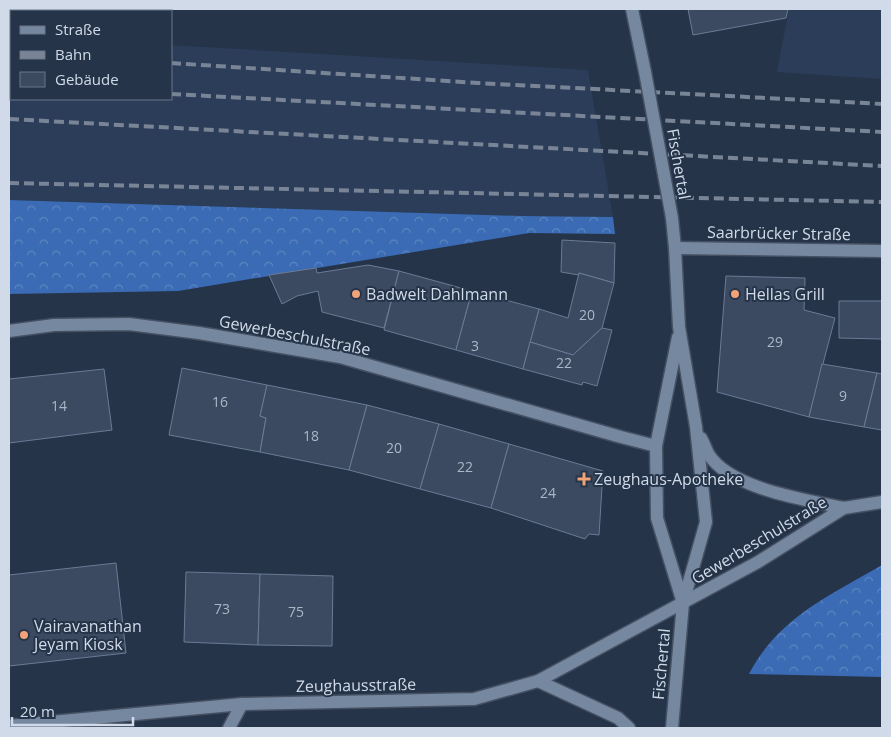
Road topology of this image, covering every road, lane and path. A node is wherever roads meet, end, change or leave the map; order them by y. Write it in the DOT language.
graph roads {
  1 [pos="632,9"];
  2 [pos="675,248"];
  3 [pos="882,251"];
  4 [pos="679,327"];
  5 [pos="9,331"];
  6 [pos="696,427"];
  7 [pos="656,446"];
  8 [pos="882,502"];
  9 [pos="844,508"];
  10 [pos="683,603"];
  11 [pos="538,681"];
  12 [pos="242,704"];
  13 [pos="9,726"];
  14 [pos="229,728"];
  15 [pos="629,728"];
  16 [pos="672,728"];
  1 -- 2 [label="street, Fischertal, bridge"];
  2 -- 3 [label="street, Saarbrücker Straße"];
  2 -- 4 [label="street, Fischertal"];
  4 -- 6 [label="street, Fischertal"];
  4 -- 7 [label="street, Fischertal"];
  5 -- 7 [label="street, Gewerbeschulstraße"];
  6 -- 9 [label="street"];
  6 -- 10 [label="street, Fischertal"];
  7 -- 10 [label="street, Fischertal"];
  8 -- 9 [label="street, Gewerbeschulstraße"];
  9 -- 10 [label="street, Gewerbeschulstraße"];
  10 -- 11 [label="street, Zeughausstraße"];
  10 -- 16 [label="street, Fischertal"];
  11 -- 12 [label="street, Zeughausstraße"];
  11 -- 15 [label="street"];
  12 -- 13 [label="street, Zeughausstraße"];
  12 -- 14 [label="street"];
}
